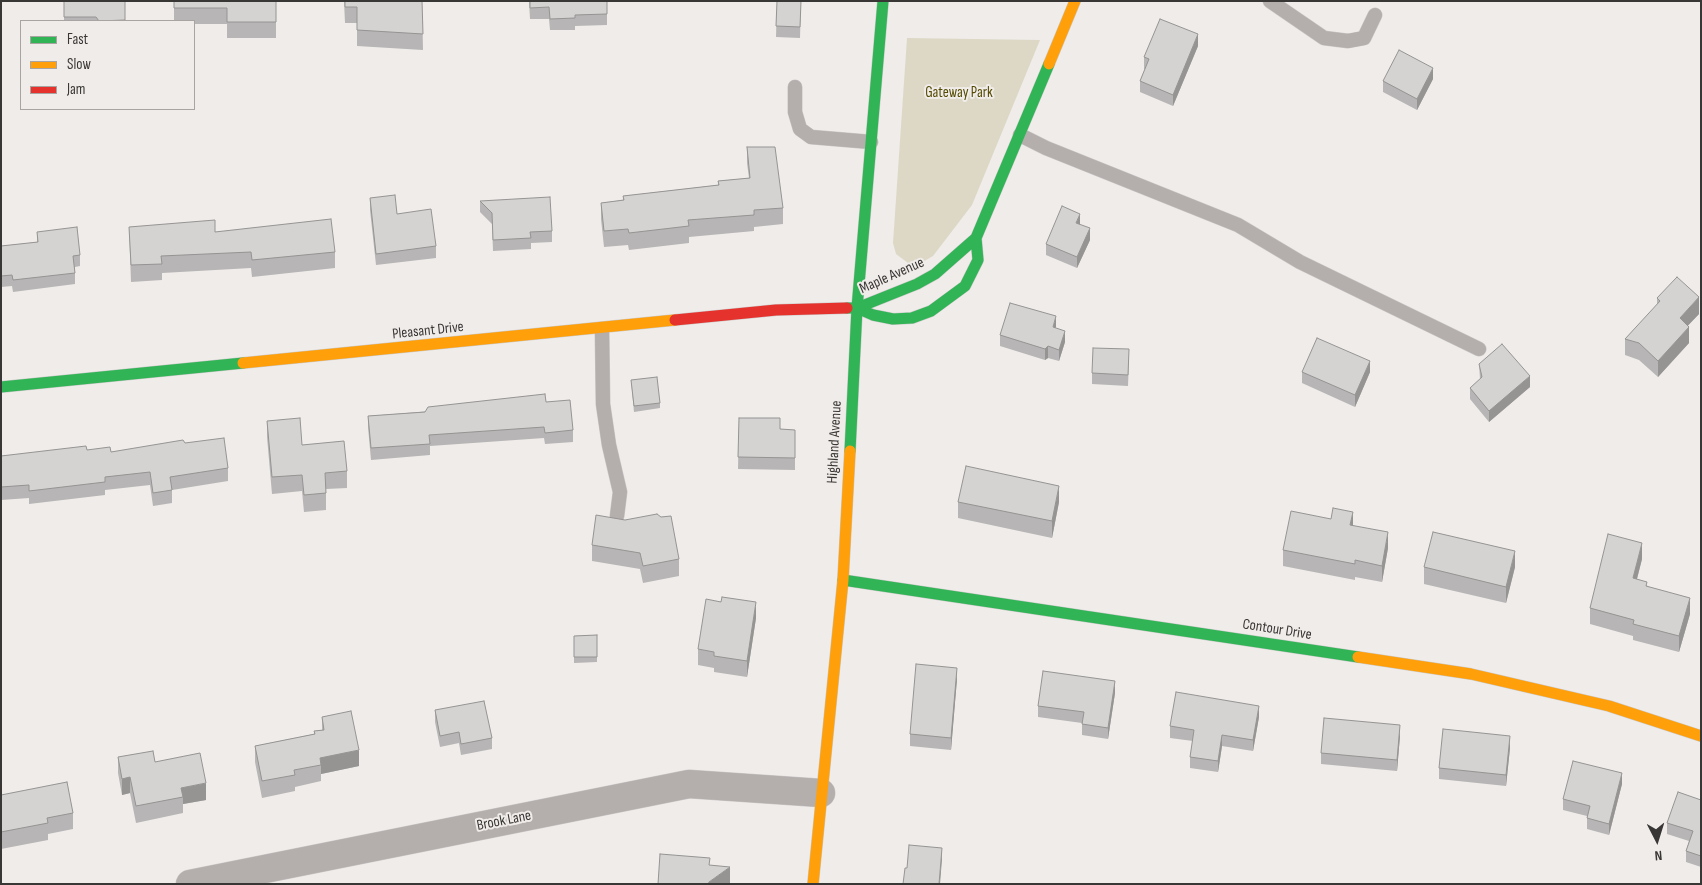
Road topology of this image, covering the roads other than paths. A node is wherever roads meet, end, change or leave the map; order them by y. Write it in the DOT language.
graph roads {
  1 [pos="882,1"];
  2 [pos="1075,1"];
  3 [pos="1270,1"];
  4 [pos="1375,15"];
  5 [pos="795,87"];
  6 [pos="1020,135"];
  7 [pos="871,142"];
  8 [pos="976,238"];
  9 [pos="858,308"];
  10 [pos="602,329"];
  11 [pos="1479,349"];
  12 [pos="1,387"];
  13 [pos="617,516"];
  14 [pos="843,580"];
  15 [pos="1701,736"];
  16 [pos="821,793"];
  17 [pos="190,884"];
  18 [pos="813,884"];
  1 -- 7 [label="main road, Highland Avenue"];
  2 -- 6 [label="main road, Maple Avenue"];
  3 -- 4 [label="lane"];
  5 -- 7 [label="lane"];
  6 -- 8 [label="main road, Maple Avenue"];
  6 -- 11 [label="lane"];
  7 -- 9 [label="main road, Highland Avenue"];
  8 -- 9 [label="main road, Maple Avenue"];
  8 -- 9 [label="main road, Maple Avenue"];
  9 -- 10 [label="main road, Pleasant Drive"];
  9 -- 14 [label="main road, Highland Avenue"];
  10 -- 12 [label="main road, Pleasant Drive"];
  10 -- 13 [label="lane"];
  14 -- 15 [label="main road, Contour Drive"];
  14 -- 16 [label="main road, Highland Avenue"];
  16 -- 17 [label="street, Brook Lane"];
  16 -- 18 [label="main road, Highland Avenue"];
}
